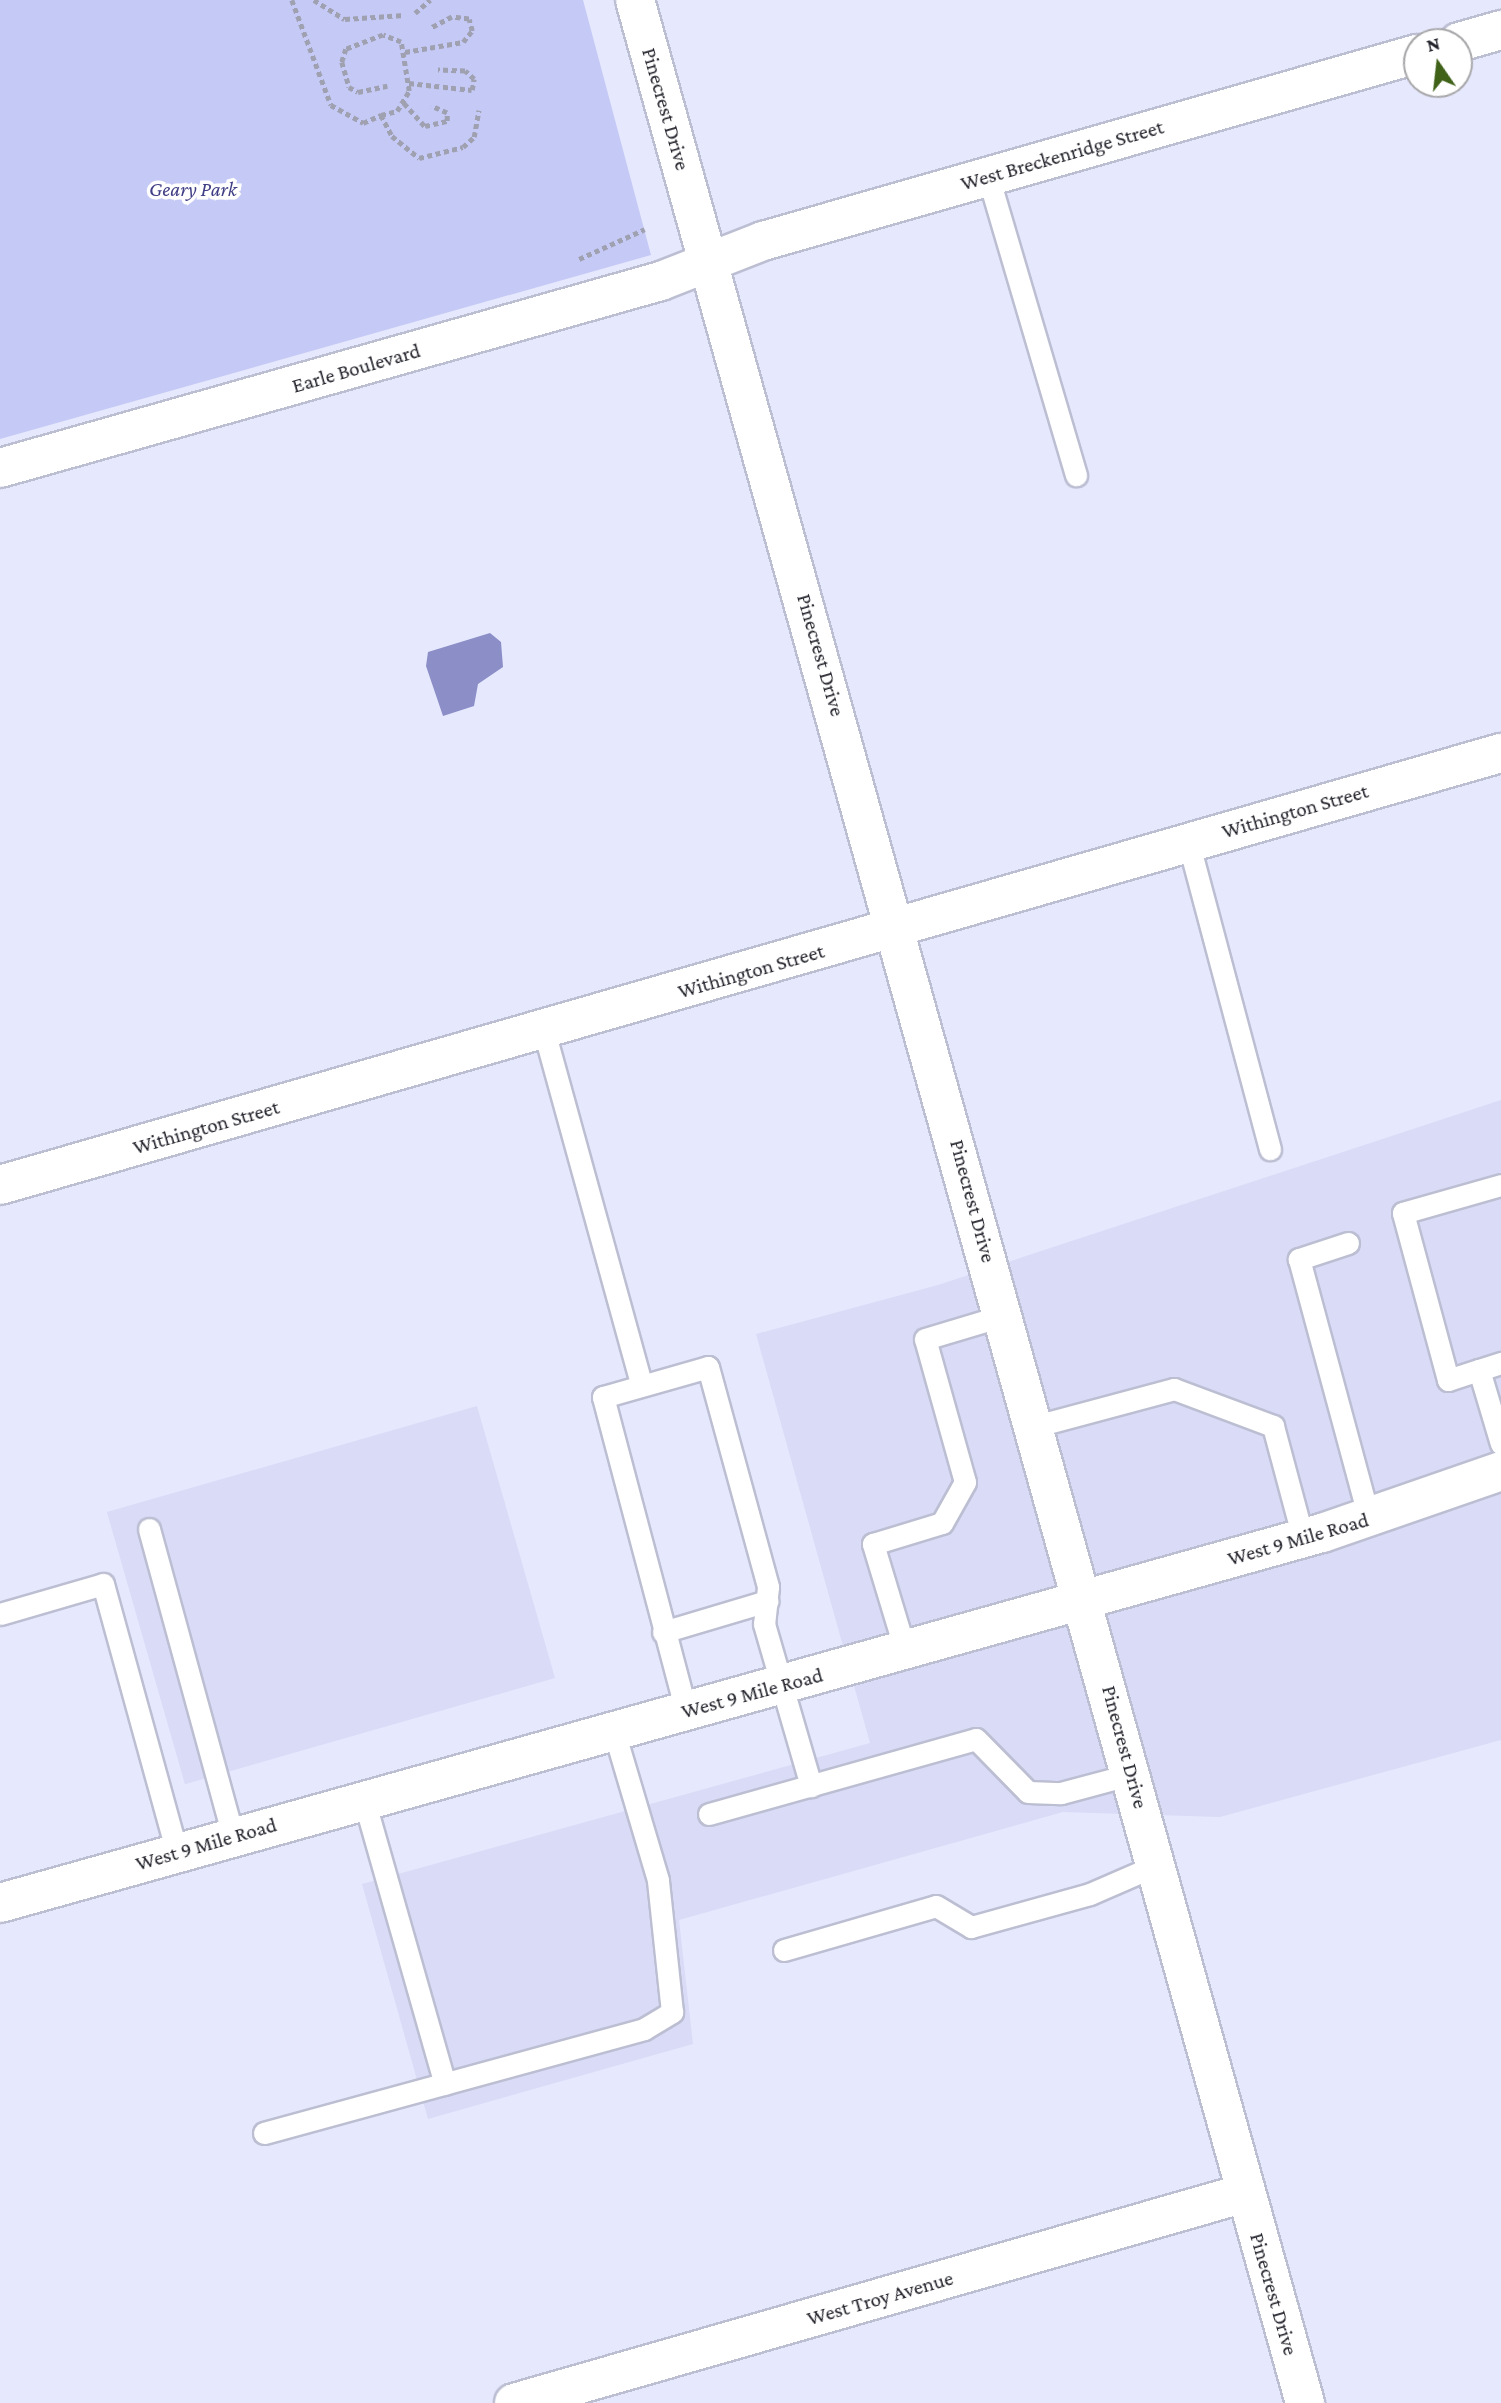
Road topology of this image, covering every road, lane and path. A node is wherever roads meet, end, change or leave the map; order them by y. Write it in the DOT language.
graph roads {
  1 [pos="292,0"];
  2 [pos="314,0"];
  3 [pos="430,0"];
  4 [pos="635,0"];
  5 [pos="415,13"];
  6 [pos="404,15"];
  7 [pos="431,28"];
  8 [pos="1501,30"];
  9 [pos="1473,38"];
  10 [pos="405,52"];
  11 [pos="1403,58"];
  12 [pos="438,70"];
  13 [pos="409,83"];
  14 [pos="387,86"];
  15 [pos="404,103"];
  16 [pos="431,106"];
  17 [pos="479,110"];
  18 [pos="381,116"];
  19 [pos="988,177"];
  20 [pos="710,262"];
  21 [pos="0,468"];
  22 [pos="1076,475"];
  23 [pos="1501,753"];
  24 [pos="1188,841"];
  25 [pos="898,928"];
  26 [pos="544,1031"];
  27 [pos="1270,1149"];
  28 [pos="0,1185"];
  29 [pos="1501,1185"];
  30 [pos="1348,1244"];
  31 [pos="1005,1315"];
  32 [pos="1501,1363"];
  33 [pos="1479,1370"];
  34 [pos="641,1384"];
  35 [pos="1036,1426"];
  36 [pos="1501,1444"];
  37 [pos="1501,1471"];
  38 [pos="1369,1518"];
  39 [pos="149,1529"];
  40 [pos="1303,1538"];
  41 [pos="1085,1599"];
  42 [pos="767,1601"];
  43 [pos="0,1614"];
  44 [pos="663,1632"];
  45 [pos="905,1650"];
  46 [pos="780,1685"];
  47 [pos="686,1710"];
  48 [pos="614,1731"];
  49 [pos="1132,1774"];
  50 [pos="811,1786"];
  51 [pos="363,1800"];
  52 [pos="709,1814"];
  53 [pos="233,1836"];
  54 [pos="177,1853"];
  55 [pos="1159,1864"];
  56 [pos="0,1903"];
  57 [pos="785,1950"];
  58 [pos="445,2084"];
  59 [pos="264,2133"];
  60 [pos="1245,2193"];
  61 [pos="514,2403"];
  62 [pos="1306,2403"];
  1 -- 18 [label="path"];
  2 -- 6 [label="path"];
  3 -- 5 [label="path"];
  4 -- 20 [label="street, Pinecrest Drive"];
  7 -- 10 [label="path"];
  8 -- 9 [label="street"];
  10 -- 13 [label="path"];
  10 -- 14 [label="path"];
  11 -- 19 [label="street, West Breckenridge Street"];
  12 -- 13 [label="path"];
  13 -- 15 [label="path"];
  15 -- 16 [label="path"];
  15 -- 18 [label="path"];
  17 -- 18 [label="path"];
  19 -- 20 [label="street, West Breckenridge Street"];
  19 -- 22 [label="lane"];
  20 -- 21 [label="street, Earle Boulevard"];
  20 -- 25 [label="street, Pinecrest Drive"];
  23 -- 24 [label="street, Withington Street"];
  24 -- 25 [label="street, Withington Street"];
  24 -- 27 [label="lane"];
  25 -- 26 [label="street, Withington Street"];
  25 -- 31 [label="street, Pinecrest Drive"];
  26 -- 28 [label="street, Withington Street"];
  26 -- 34 [label="lane"];
  29 -- 33 [label="lane"];
  30 -- 38 [label="lane"];
  31 -- 35 [label="street, Pinecrest Drive"];
  31 -- 45 [label="lane"];
  32 -- 33 [label="lane"];
  33 -- 36 [label="lane"];
  34 -- 42 [label="lane"];
  34 -- 44 [label="lane"];
  35 -- 40 [label="lane"];
  35 -- 41 [label="street, Pinecrest Drive"];
  37 -- 38 [label="street, West 9 Mile Road"];
  38 -- 40 [label="street, West 9 Mile Road"];
  39 -- 53 [label="lane"];
  40 -- 41 [label="street, West 9 Mile Road"];
  41 -- 45 [label="street, West 9 Mile Road"];
  41 -- 49 [label="street, Pinecrest Drive"];
  42 -- 44 [label="lane"];
  42 -- 46 [label="lane"];
  43 -- 54 [label="lane"];
  44 -- 47 [label="lane"];
  45 -- 46 [label="street, West 9 Mile Road"];
  46 -- 47 [label="street, West 9 Mile Road"];
  46 -- 50 [label="lane"];
  47 -- 48 [label="street, West 9 Mile Road"];
  48 -- 51 [label="street, West 9 Mile Road"];
  48 -- 58 [label="lane"];
  49 -- 50 [label="lane"];
  49 -- 55 [label="street, Pinecrest Drive"];
  50 -- 52 [label="lane"];
  51 -- 53 [label="street, West 9 Mile Road"];
  51 -- 58 [label="lane"];
  53 -- 54 [label="street, West 9 Mile Road"];
  54 -- 56 [label="street, West 9 Mile Road"];
  55 -- 57 [label="lane"];
  55 -- 60 [label="street, Pinecrest Drive"];
  58 -- 59 [label="lane"];
  60 -- 61 [label="street, West Troy Avenue"];
  60 -- 62 [label="street, Pinecrest Drive"];
}
